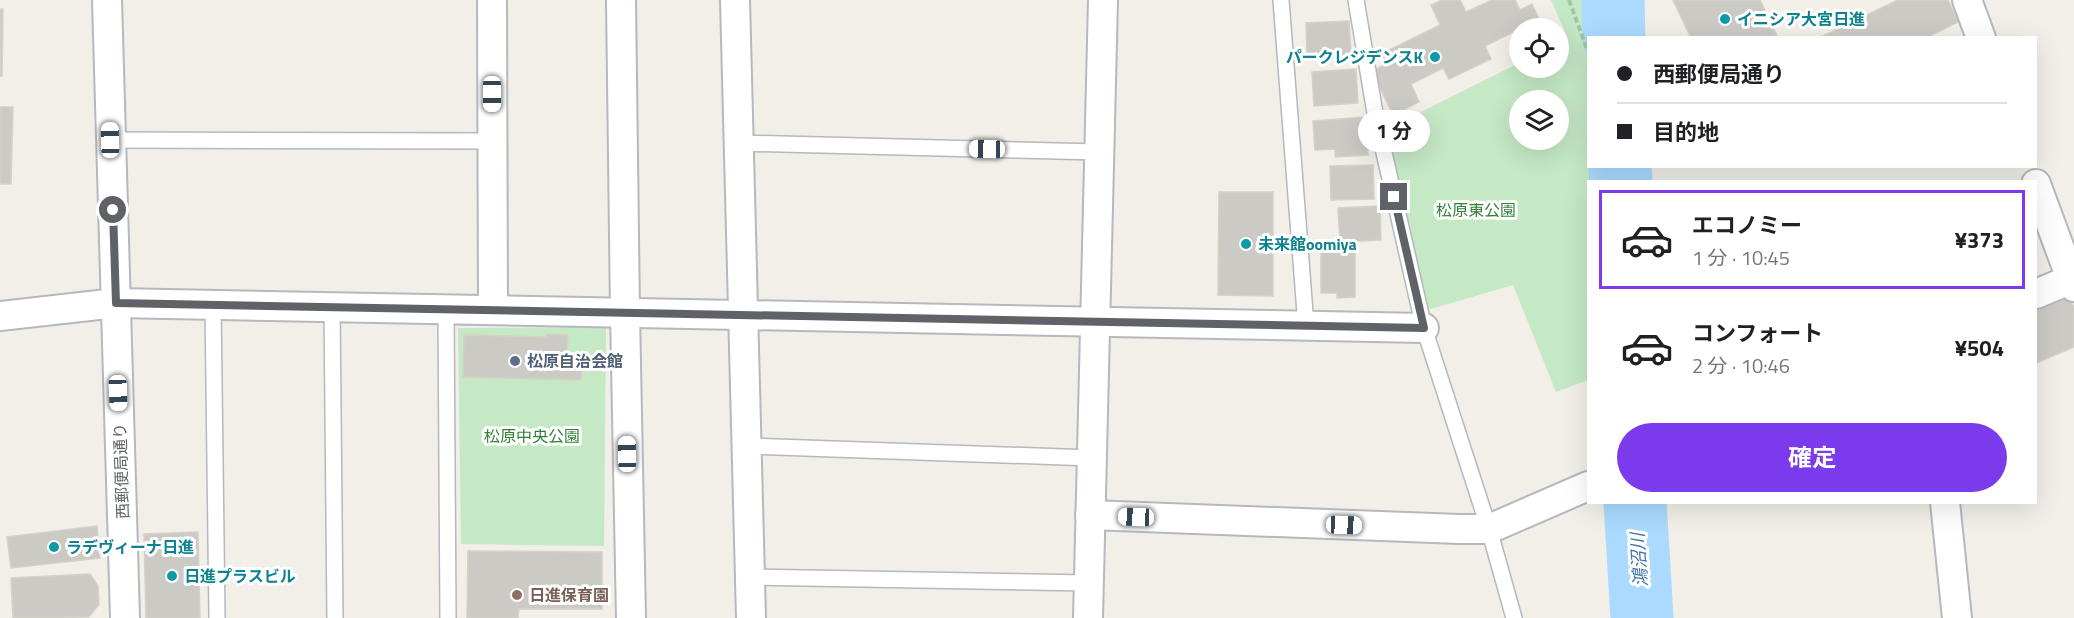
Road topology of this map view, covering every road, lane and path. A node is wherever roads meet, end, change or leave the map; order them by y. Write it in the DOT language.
graph roads {
  1 [pos="107,0"];
  2 [pos="492,0"];
  3 [pos="621,0"];
  4 [pos="735,0"];
  5 [pos="1103,0"];
  6 [pos="1281,0"];
  7 [pos="1356,0"];
  8 [pos="1569,0"];
  9 [pos="1967,0"];
  10 [pos="1980,36"];
  11 [pos="1587,49"];
  12 [pos="110,140"];
  13 [pos="493,141"];
  14 [pos="738,143"];
  15 [pos="1100,152"];
  16 [pos="2037,188"];
  17 [pos="2073,281"];
  18 [pos="2037,294"];
  19 [pos="116,303"];
  20 [pos="213,304"];
  21 [pos="332,307"];
  22 [pos="446,309"];
  23 [pos="493,310"];
  24 [pos="624,313"];
  25 [pos="742,315"];
  26 [pos="0,316"];
  27 [pos="1095,321"];
  28 [pos="1306,326"];
  29 [pos="1424,328"];
  30 [pos="746,446"];
  31 [pos="1092,459"];
  32 [pos="1587,486"];
  33 [pos="1945,504"];
  34 [pos="1090,516"];
  35 [pos="1489,529"];
  36 [pos="750,577"];
  37 [pos="1089,583"];
  38 [pos="125,618"];
  39 [pos="217,618"];
  40 [pos="335,618"];
  41 [pos="448,618"];
  42 [pos="631,618"];
  43 [pos="751,618"];
  44 [pos="1088,618"];
  45 [pos="1514,618"];
  46 [pos="1957,618"];
  1 -- 12 [label="street, 西郵便局通り"];
  2 -- 13 [label="street"];
  3 -- 24 [label="street"];
  4 -- 14 [label="street"];
  5 -- 15 [label="street"];
  6 -- 28 [label="lane"];
  7 -- 29 [label="lane"];
  8 -- 11 [label="path"];
  9 -- 10 [label="street"];
  12 -- 13 [label="lane"];
  12 -- 19 [label="street, 西郵便局通り"];
  13 -- 23 [label="street"];
  14 -- 15 [label="lane"];
  14 -- 25 [label="street"];
  15 -- 27 [label="street"];
  16 -- 17 [label="street"];
  17 -- 18 [label="street"];
  19 -- 20 [label="street"];
  19 -- 26 [label="street"];
  19 -- 38 [label="street, 西郵便局通り"];
  20 -- 21 [label="street"];
  20 -- 39 [label="lane"];
  21 -- 22 [label="street"];
  21 -- 40 [label="lane"];
  22 -- 23 [label="street"];
  22 -- 41 [label="lane"];
  23 -- 24 [label="street"];
  24 -- 25 [label="street"];
  24 -- 42 [label="street"];
  25 -- 27 [label="street"];
  25 -- 30 [label="street"];
  27 -- 28 [label="street"];
  27 -- 31 [label="street"];
  28 -- 29 [label="street"];
  29 -- 35 [label="lane"];
  30 -- 31 [label="lane"];
  30 -- 36 [label="street"];
  31 -- 34 [label="street"];
  32 -- 35 [label="street"];
  33 -- 46 [label="street"];
  34 -- 35 [label="street"];
  34 -- 37 [label="street"];
  35 -- 45 [label="lane"];
  36 -- 37 [label="lane"];
  36 -- 43 [label="street"];
  37 -- 44 [label="street"];
}
